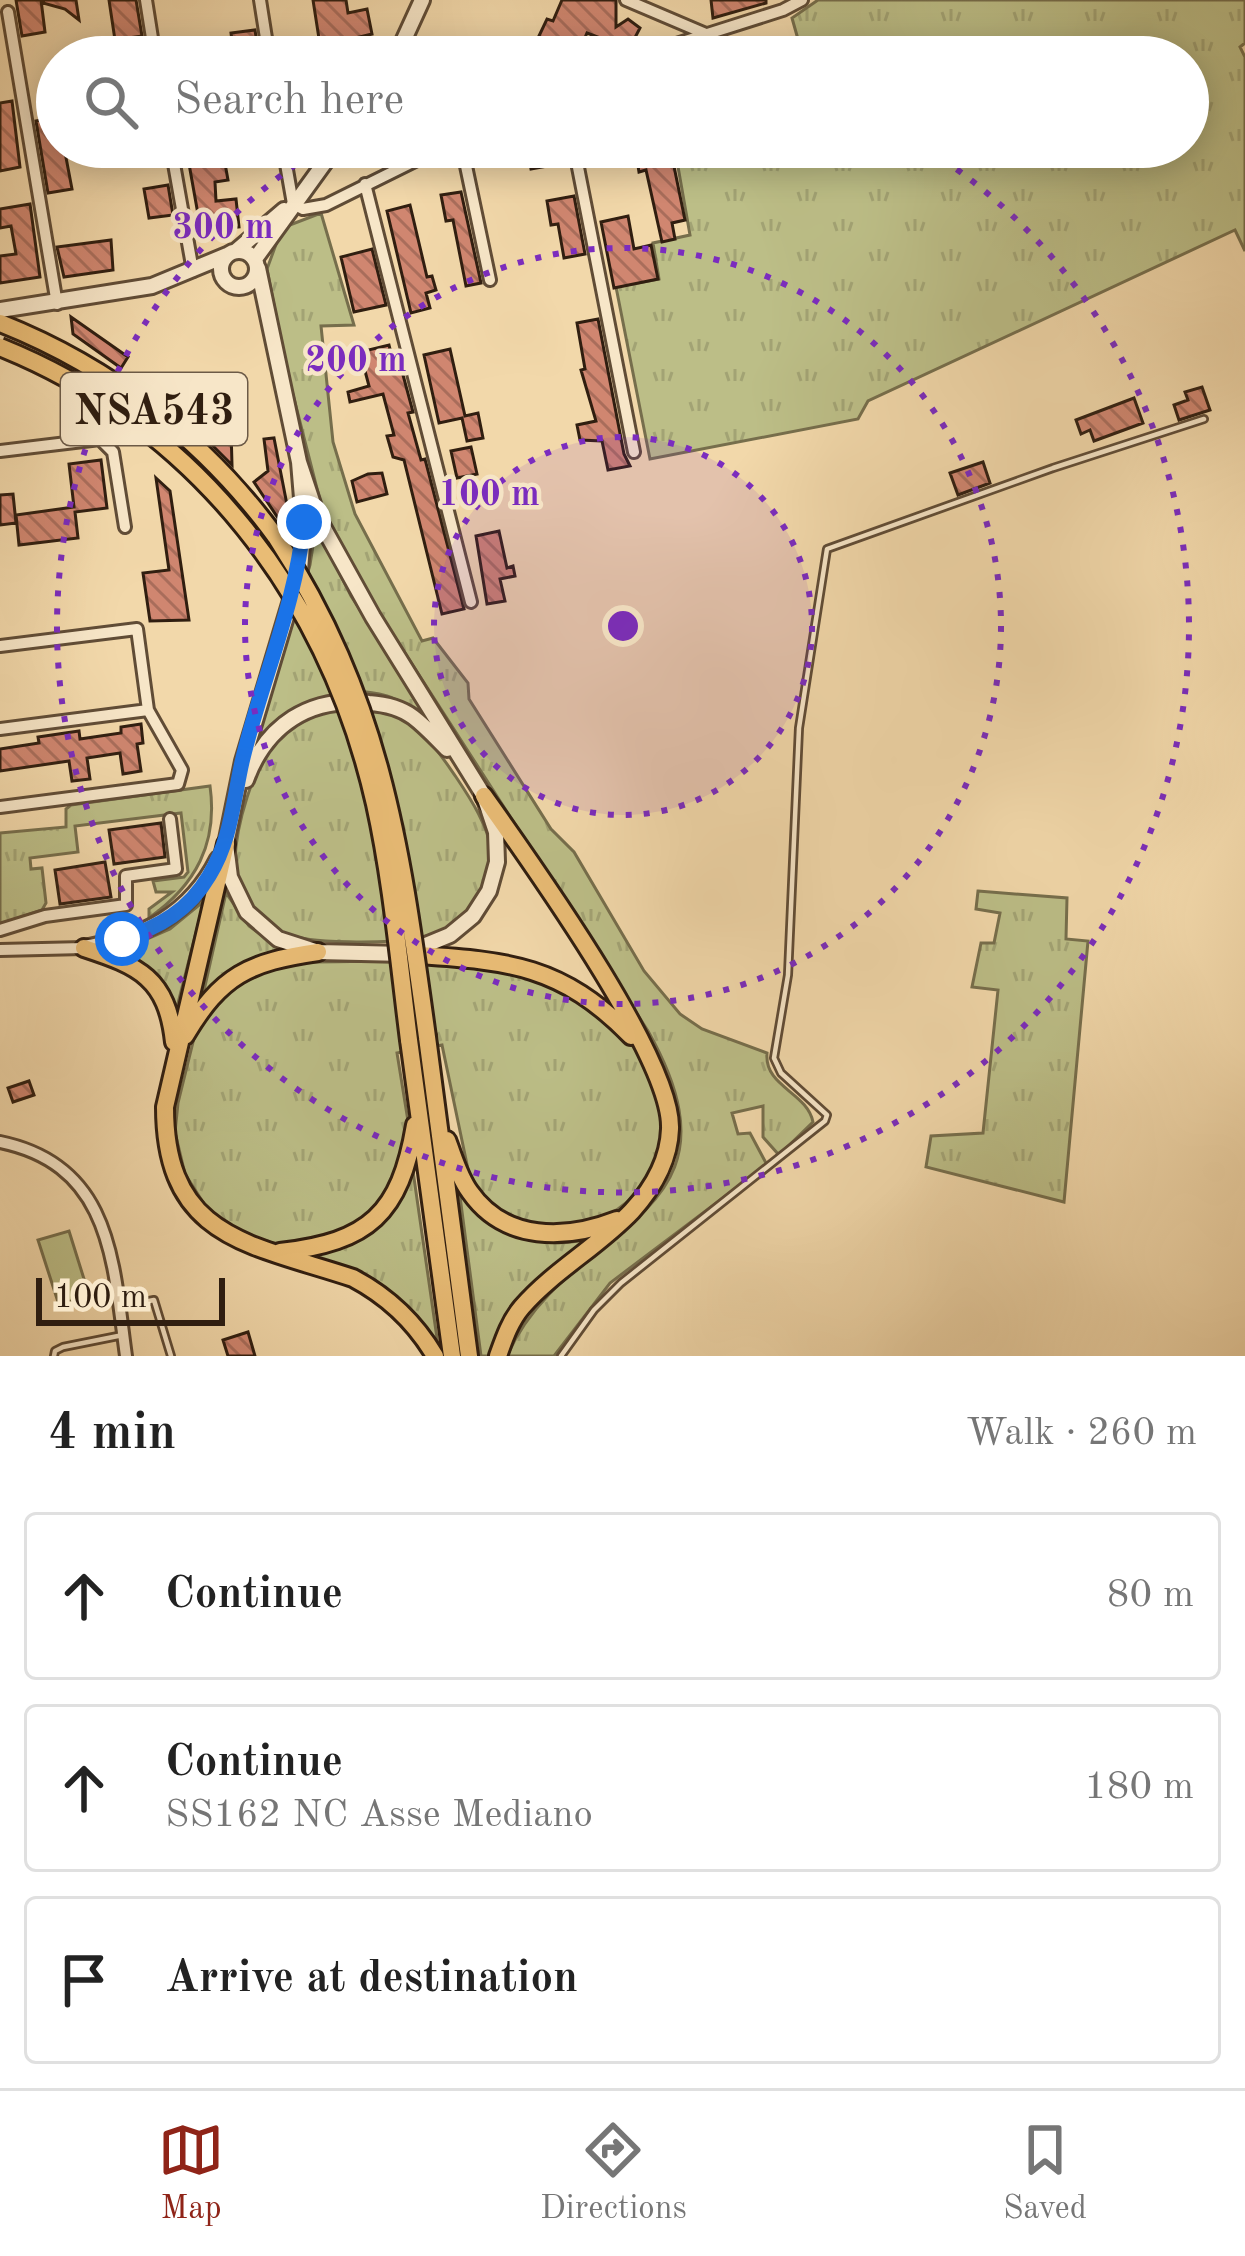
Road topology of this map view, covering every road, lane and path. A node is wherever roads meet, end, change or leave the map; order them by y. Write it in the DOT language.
graph roads {
  1 [pos="146,0"];
  2 [pos="260,0"];
  3 [pos="422,0"];
  4 [pos="626,0"];
  5 [pos="802,0"];
  6 [pos="8,12"];
  7 [pos="706,34"];
  8 [pos="152,36"];
  9 [pos="266,36"];
  10 [pos="406,36"];
  11 [pos="700,36"];
  12 [pos="175,168"];
  13 [pos="287,168"];
  14 [pos="320,168"];
  15 [pos="398,168"];
  16 [pos="466,168"];
  17 [pos="578,168"];
  18 [pos="365,184"];
  19 [pos="292,204"];
  20 [pos="231,253"];
  21 [pos="256,264"];
  22 [pos="193,272"];
  23 [pos="490,280"];
  24 [pos="236,285"];
  25 [pos="57,304"];
  26 [pos="0,310"];
  27 [pos="0,323"];
  28 [pos="0,347"];
  29 [pos="276,352"];
  30 [pos="1204,419"];
  31 [pos="0,451"];
  32 [pos="634,452"];
  33 [pos="299,462"];
  34 [pos="125,527"];
  35 [pos="471,602"];
  36 [pos="0,646"];
  37 [pos="148,710"];
  38 [pos="0,729"];
  39 [pos="463,766"];
  40 [pos="484,796"];
  41 [pos="235,806"];
  42 [pos="0,807"];
  43 [pos="170,819"];
  44 [pos="226,844"];
  45 [pos="0,930"];
  46 [pos="84,948"];
  47 [pos="0,950"];
  48 [pos="318,952"];
  49 [pos="404,954"];
  50 [pos="418,1039"];
  51 [pos="175,1052"];
  52 [pos="648,1054"];
  53 [pos="418,1106"];
  54 [pos="437,1115"];
  55 [pos="0,1142"];
  56 [pos="628,1215"];
  57 [pos="273,1253"];
  58 [pos="118,1307"];
  59 [pos="123,1335"];
  60 [pos="55,1356"];
  61 [pos="126,1356"];
  62 [pos="172,1356"];
  63 [pos="435,1356"];
  64 [pos="452,1356"];
  65 [pos="469,1356"];
  66 [pos="498,1356"];
  67 [pos="561,1356"];
  1 -- 8 [label="street"];
  2 -- 9 [label="street"];
  3 -- 10 [label="street"];
  4 -- 7 [label="street"];
  5 -- 7 [label="street"];
  6 -- 25 [label="street"];
  7 -- 11 [label="street"];
  12 -- 22 [label="street"];
  13 -- 19 [label="street"];
  14 -- 19 [label="street"];
  15 -- 18 [label="street"];
  16 -- 23 [label="street"];
  17 -- 32 [label="street"];
  18 -- 19 [label="street"];
  18 -- 35 [label="street"];
  19 -- 20 [label="street"];
  19 -- 21 [label="street"];
  20 -- 21 [label="street"];
  20 -- 22 [label="street"];
  20 -- 24 [label="street"];
  21 -- 24 [label="street"];
  21 -- 29 [label="street"];
  22 -- 24 [label="street"];
  22 -- 25 [label="street"];
  24 -- 29 [label="street"];
  25 -- 26 [label="street"];
  27 -- 50 [label="highway, NSA543, bridge"];
  28 -- 50 [label="highway, NSA543, bridge"];
  29 -- 33 [label="street"];
  30 -- 67 [label="lane"];
  31 -- 34 [label="street"];
  33 -- 39 [label="street"];
  33 -- 41 [label="street"];
  36 -- 37 [label="street"];
  37 -- 38 [label="street"];
  37 -- 42 [label="street"];
  39 -- 40 [label="street"];
  39 -- 41 [label="street"];
  40 -- 49 [label="street"];
  40 -- 52 [label="highway"];
  41 -- 44 [label="street"];
  43 -- 45 [label="street"];
  44 -- 46 [label="street"];
  44 -- 48 [label="street"];
  44 -- 51 [label="highway"];
  46 -- 47 [label="street"];
  46 -- 51 [label="highway"];
  48 -- 49 [label="street"];
  48 -- 51 [label="highway"];
  49 -- 52 [label="highway"];
  50 -- 53 [label="highway"];
  50 -- 54 [label="highway"];
  51 -- 57 [label="highway"];
  52 -- 56 [label="highway"];
  53 -- 57 [label="highway"];
  53 -- 64 [label="highway"];
  54 -- 56 [label="highway"];
  54 -- 65 [label="highway"];
  55 -- 58 [label="street"];
  56 -- 66 [label="highway"];
  57 -- 63 [label="highway"];
  58 -- 59 [label="street"];
  58 -- 62 [label="lane"];
  59 -- 60 [label="lane"];
  59 -- 61 [label="street"];
}
